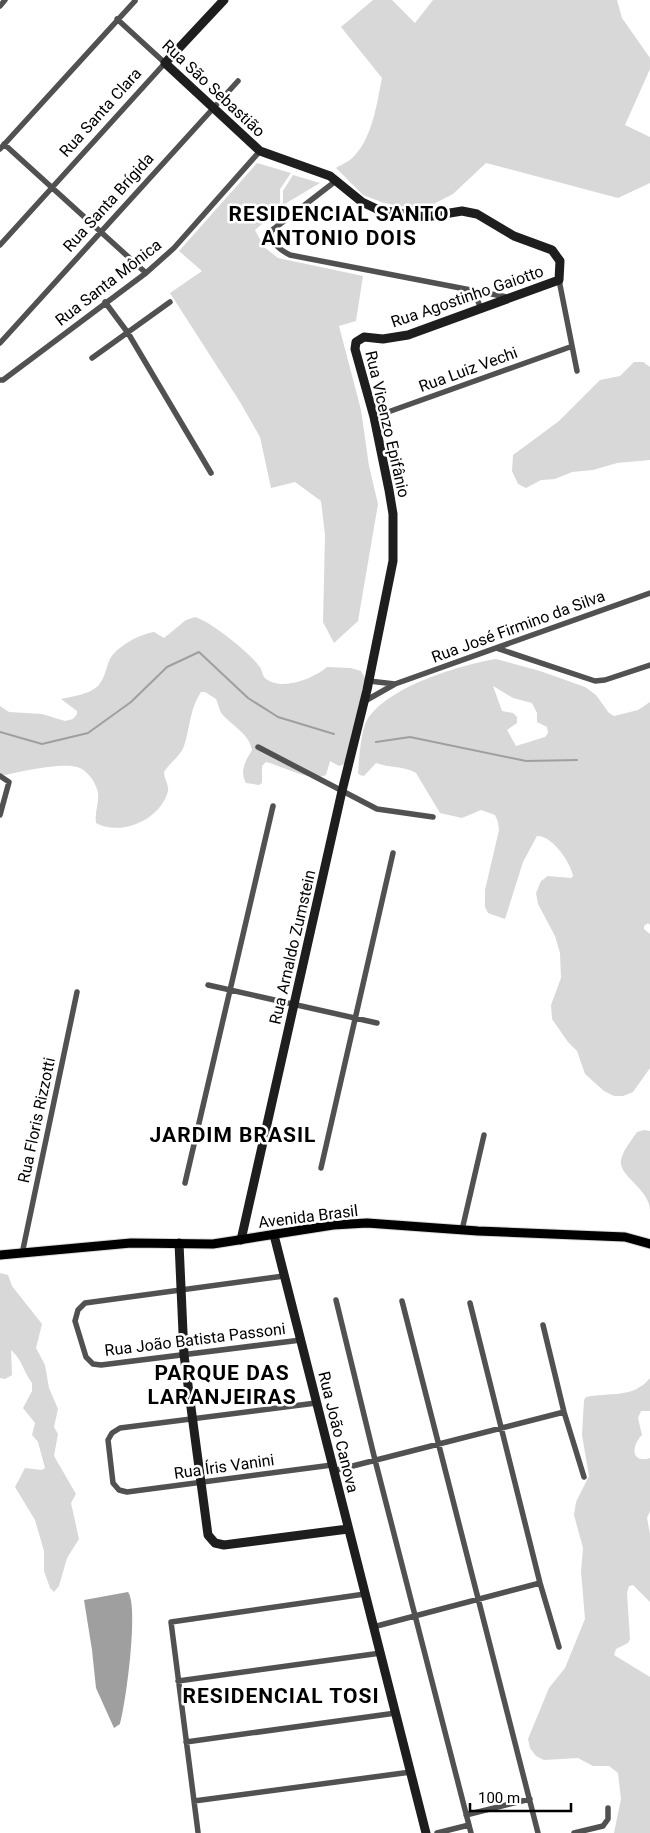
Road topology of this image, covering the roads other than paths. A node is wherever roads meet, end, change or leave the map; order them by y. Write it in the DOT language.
graph roads {
  1 [pos="5,0"];
  2 [pos="224,0"];
  3 [pos="135,1"];
  4 [pos="0,6"];
  5 [pos="117,19"];
  6 [pos="165,64"];
  7 [pos="238,81"];
  8 [pos="213,108"];
  9 [pos="2,146"];
  10 [pos="260,151"];
  11 [pos="338,180"];
  12 [pos="53,187"];
  13 [pos="101,231"];
  14 [pos="0,246"];
  15 [pos="146,273"];
  16 [pos="559,280"];
  17 [pos="474,291"];
  18 [pos="512,298"];
  19 [pos="105,302"];
  20 [pos="170,302"];
  21 [pos="481,309"];
  22 [pos="128,333"];
  23 [pos="356,342"];
  24 [pos="0,343"];
  25 [pos="570,347"];
  26 [pos="92,358"];
  27 [pos="577,372"];
  28 [pos="2,380"];
  29 [pos="374,417"];
  30 [pos="211,473"];
  31 [pos="650,593"];
  32 [pos="496,648"];
  33 [pos="372,661"];
  34 [pos="650,665"];
  35 [pos="369,681"];
  36 [pos="395,684"];
  37 [pos="365,701"];
  38 [pos="258,747"];
  39 [pos="0,776"];
  40 [pos="342,791"];
  41 [pos="273,806"];
  42 [pos="0,815"];
  43 [pos="433,817"];
  44 [pos="393,853"];
  45 [pos="208,985"];
  46 [pos="231,990"];
  47 [pos="77,992"];
  48 [pos="294,1004"];
  49 [pos="355,1018"];
  50 [pos="377,1023"];
  51 [pos="484,1135"];
  52 [pos="321,1168"];
  53 [pos="185,1183"];
  54 [pos="462,1230"];
  55 [pos="274,1235"];
  56 [pos="241,1240"];
  57 [pos="179,1243"];
  58 [pos="650,1244"];
  59 [pos="22,1254"];
  60 [pos="0,1255"];
  61 [pos="284,1276"];
  62 [pos="181,1290"];
  63 [pos="336,1300"];
  64 [pos="402,1300"];
  65 [pos="470,1303"];
  66 [pos="543,1326"];
  67 [pos="300,1340"];
  68 [pos="184,1355"];
  69 [pos="316,1403"];
  70 [pos="564,1412"];
  71 [pos="193,1419"];
  72 [pos="501,1428"];
  73 [pos="439,1444"];
  74 [pos="375,1460"];
  75 [pos="333,1468"];
  76 [pos="584,1477"];
  77 [pos="201,1482"];
  78 [pos="348,1529"];
  79 [pos="540,1583"];
  80 [pos="365,1594"];
  81 [pos="479,1599"];
  82 [pos="416,1616"];
  83 [pos="374,1627"];
  84 [pos="559,1647"];
  85 [pos="380,1654"];
  86 [pos="178,1681"];
  87 [pos="396,1712"];
  88 [pos="186,1742"];
  89 [pos="411,1772"];
  90 [pos="530,1799"];
  91 [pos="194,1802"];
  92 [pos="608,1808"];
  93 [pos="466,1815"];
  94 [pos="469,1825"];
  95 [pos="603,1826"];
  96 [pos="198,1832"];
  97 [pos="426,1833"];
  98 [pos="438,1833"];
  99 [pos="471,1833"];
  100 [pos="538,1833"];
  101 [pos="574,1833"];
  102 [pos="605,1833"];
  1 -- 4 [label="street"];
  2 -- 6 [label="street, Rua Santa Clara"];
  3 -- 5 [label="street"];
  5 -- 6 [label="street, Rua São Sebastião"];
  5 -- 9 [label="street"];
  6 -- 8 [label="street, Rua São Sebastião"];
  6 -- 12 [label="street, Rua Santa Clara"];
  7 -- 8 [label="street, Rua Santa Brígida"];
  8 -- 10 [label="street, Rua São Sebastião"];
  8 -- 13 [label="street, Rua Santa Brígida"];
  9 -- 12 [label="street"];
  10 -- 11 [label="street, Rua São Sebastião"];
  10 -- 15 [label="street, Rua Santa Mônica"];
  11 -- 16 [label="street, Rua São Sebastião"];
  11 -- 17 [label="street"];
  12 -- 13 [label="street"];
  12 -- 14 [label="street, Rua Santa Clara"];
  13 -- 15 [label="street"];
  13 -- 24 [label="street, Rua Santa Brígida"];
  15 -- 19 [label="street, Rua Santa Mônica"];
  16 -- 18 [label="street, Rua Agostinho Gaiotto"];
  16 -- 25 [label="street"];
  17 -- 18 [label="street"];
  17 -- 21 [label="street"];
  18 -- 21 [label="street, Rua Agostinho Gaiotto"];
  19 -- 22 [label="street"];
  19 -- 28 [label="street, Rua Santa Mônica"];
  20 -- 22 [label="street"];
  21 -- 23 [label="street, Rua Agostinho Gaiotto"];
  22 -- 26 [label="street"];
  22 -- 30 [label="street"];
  23 -- 29 [label="street, Rua Vicenzo Epifânio"];
  25 -- 27 [label="street"];
  25 -- 29 [label="street, Rua Luiz Vechi"];
  29 -- 33 [label="street, Rua Vicenzo Epifânio"];
  31 -- 32 [label="street, Rua José Firmino da Silva"];
  32 -- 34 [label="street"];
  32 -- 36 [label="street, Rua José Firmino da Silva"];
  33 -- 35 [label="street, Rua Arnaldo Zumstein"];
  35 -- 36 [label="street, Rua José Firmino da Silva"];
  35 -- 37 [label="street, Rua Arnaldo Zumstein"];
  36 -- 37 [label="street, Rua José Firmino da Silva"];
  37 -- 40 [label="street, Rua Arnaldo Zumstein"];
  38 -- 40 [label="street"];
  39 -- 42 [label="street"];
  40 -- 43 [label="street"];
  40 -- 48 [label="street, Rua Arnaldo Zumstein"];
  41 -- 46 [label="street"];
  44 -- 49 [label="street"];
  45 -- 46 [label="street"];
  46 -- 48 [label="street"];
  46 -- 53 [label="street"];
  47 -- 59 [label="street, Rua Floris Rizzotti"];
  48 -- 49 [label="street"];
  48 -- 56 [label="street, Rua Arnaldo Zumstein"];
  49 -- 50 [label="street"];
  49 -- 52 [label="street"];
  51 -- 54 [label="street"];
  54 -- 55 [label="main road, Avenida Brasil"];
  54 -- 58 [label="main road, Avenida Brasil"];
  55 -- 56 [label="main road, Avenida Brasil"];
  55 -- 61 [label="street, Rua João Canova"];
  56 -- 57 [label="main road, Avenida Brasil"];
  57 -- 59 [label="main road, Avenida Brasil"];
  57 -- 62 [label="street"];
  59 -- 60 [label="main road, Avenida Brasil"];
  61 -- 62 [label="street"];
  61 -- 67 [label="street, Rua João Canova"];
  62 -- 68 [label="street"];
  62 -- 68 [label="street, Rua João Batista Passoni"];
  63 -- 74 [label="street"];
  64 -- 73 [label="street"];
  65 -- 72 [label="street"];
  66 -- 70 [label="street"];
  67 -- 68 [label="street, Rua João Batista Passoni"];
  67 -- 69 [label="street, Rua João Canova"];
  68 -- 71 [label="street"];
  69 -- 71 [label="street"];
  69 -- 75 [label="street, Rua João Canova"];
  70 -- 72 [label="street, Rua Íris Vanini"];
  70 -- 76 [label="street"];
  71 -- 77 [label="street"];
  71 -- 77 [label="street, Rua Íris Vanini"];
  72 -- 73 [label="street, Rua Íris Vanini"];
  72 -- 79 [label="street"];
  73 -- 74 [label="street, Rua Íris Vanini"];
  73 -- 81 [label="street"];
  74 -- 75 [label="street, Rua Íris Vanini"];
  74 -- 82 [label="street"];
  75 -- 77 [label="street, Rua Íris Vanini"];
  75 -- 78 [label="street, Rua João Canova"];
  77 -- 78 [label="street"];
  78 -- 80 [label="street, Rua João Canova"];
  79 -- 81 [label="street"];
  79 -- 84 [label="street"];
  80 -- 83 [label="street, Rua João Canova"];
  80 -- 86 [label="street"];
  81 -- 82 [label="street"];
  81 -- 90 [label="street"];
  82 -- 83 [label="street"];
  82 -- 93 [label="street"];
  83 -- 85 [label="street, Rua João Canova"];
  85 -- 86 [label="street"];
  85 -- 87 [label="street, Rua João Canova"];
  86 -- 88 [label="street"];
  87 -- 88 [label="street"];
  87 -- 89 [label="street, Rua João Canova"];
  88 -- 91 [label="street"];
  89 -- 91 [label="street"];
  89 -- 97 [label="street, Rua João Canova"];
  90 -- 93 [label="street"];
  90 -- 100 [label="street"];
  91 -- 96 [label="street"];
  92 -- 95 [label="street"];
  93 -- 94 [label="street"];
  94 -- 98 [label="street"];
  94 -- 99 [label="street"];
  95 -- 101 [label="street"];
  95 -- 102 [label="street"];
}
